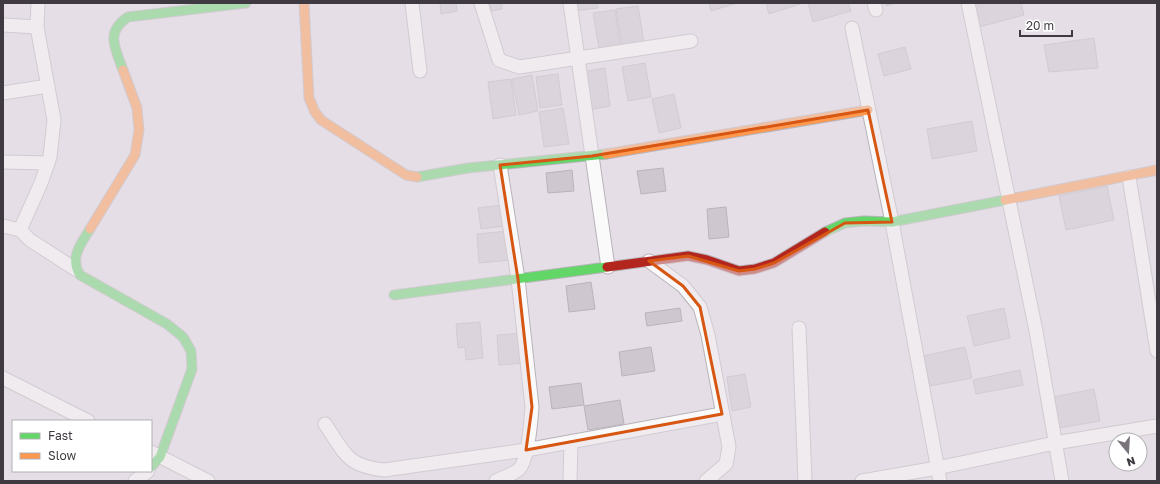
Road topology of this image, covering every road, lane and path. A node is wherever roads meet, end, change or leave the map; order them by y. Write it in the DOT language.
graph roads {
  1 [pos="38,3"];
  2 [pos="246,3"];
  3 [pos="304,3"];
  4 [pos="412,3"];
  5 [pos="480,3"];
  6 [pos="570,3"];
  7 [pos="968,3"];
  8 [pos="3,25"];
  9 [pos="37,27"];
  10 [pos="852,28"];
  11 [pos="691,41"];
  12 [pos="578,58"];
  13 [pos="420,71"];
  14 [pos="48,86"];
  15 [pos="3,93"];
  16 [pos="868,110"];
  17 [pos="592,156"];
  18 [pos="3,162"];
  19 [pos="48,163"];
  20 [pos="500,165"];
  21 [pos="1157,170"];
  22 [pos="1129,177"];
  23 [pos="1008,200"];
  24 [pos="892,222"];
  25 [pos="3,226"];
  26 [pos="20,230"];
  27 [pos="649,261"];
  28 [pos="608,267"];
  29 [pos="75,269"];
  30 [pos="518,279"];
  31 [pos="394,295"];
  32 [pos="799,328"];
  33 [pos="1157,351"];
  34 [pos="3,378"];
  35 [pos="722,414"];
  36 [pos="86,420"];
  37 [pos="325,424"];
  38 [pos="1157,426"];
  39 [pos="571,442"];
  40 [pos="1055,443"];
  41 [pos="526,450"];
  42 [pos="155,454"];
  43 [pos="152,464"];
  44 [pos="147,472"];
  45 [pos="939,475"];
  46 [pos="135,481"];
  47 [pos="208,481"];
  48 [pos="496,481"];
  49 [pos="570,481"];
  50 [pos="706,481"];
  51 [pos="805,481"];
  52 [pos="862,481"];
  53 [pos="1062,481"];
  1 -- 9 [label="street"];
  2 -- 29 [label="street"];
  3 -- 20 [label="street"];
  4 -- 13 [label="street"];
  5 -- 12 [label="street"];
  6 -- 12 [label="street"];
  7 -- 23 [label="street"];
  8 -- 9 [label="street"];
  9 -- 14 [label="street"];
  10 -- 16 [label="street"];
  11 -- 12 [label="street"];
  12 -- 17 [label="street"];
  14 -- 15 [label="street"];
  14 -- 19 [label="street"];
  16 -- 17 [label="street"];
  16 -- 24 [label="street"];
  17 -- 20 [label="street"];
  17 -- 28 [label="street"];
  18 -- 19 [label="street"];
  19 -- 26 [label="street"];
  20 -- 30 [label="street"];
  21 -- 22 [label="street"];
  22 -- 23 [label="street"];
  22 -- 33 [label="street"];
  23 -- 24 [label="street"];
  23 -- 40 [label="street"];
  24 -- 27 [label="street"];
  24 -- 45 [label="street"];
  25 -- 26 [label="street"];
  26 -- 29 [label="street"];
  27 -- 28 [label="street"];
  27 -- 35 [label="street"];
  28 -- 30 [label="street"];
  29 -- 42 [label="street"];
  30 -- 31 [label="street"];
  30 -- 41 [label="street"];
  32 -- 51 [label="street"];
  34 -- 36 [label="street"];
  35 -- 39 [label="street"];
  35 -- 50 [label="street"];
  37 -- 41 [label="street"];
  38 -- 40 [label="street"];
  39 -- 41 [label="street"];
  39 -- 49 [label="street"];
  40 -- 45 [label="street"];
  40 -- 53 [label="street"];
  41 -- 48 [label="street"];
  42 -- 43 [label="street"];
  42 -- 47 [label="street"];
  44 -- 46 [label="street"];
  45 -- 52 [label="street"];
}
